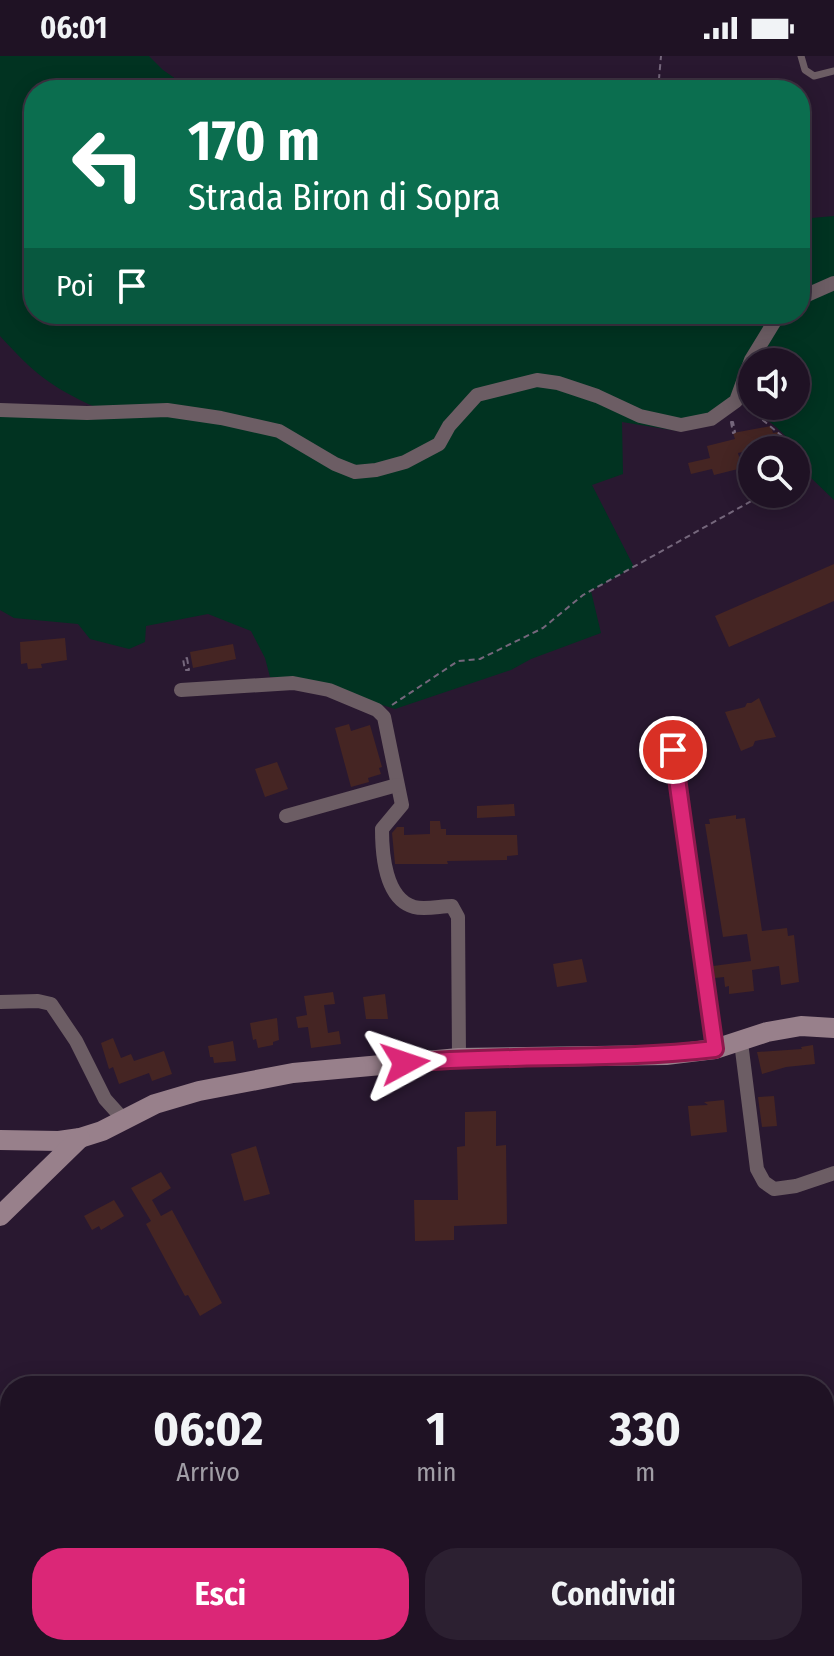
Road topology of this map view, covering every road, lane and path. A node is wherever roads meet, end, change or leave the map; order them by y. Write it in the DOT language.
graph roads {
  1 [pos="661,56"];
  2 [pos="801,56"];
  3 [pos="834,71"];
  4 [pos="659,80"];
  5 [pos="834,283"];
  6 [pos="810,294"];
  7 [pos="773,324"];
  8 [pos="736,401"];
  9 [pos="0,410"];
  10 [pos="783,436"];
  11 [pos="739,508"];
  12 [pos="181,690"];
  13 [pos="384,717"];
  14 [pos="673,750"];
  15 [pos="397,785"];
  16 [pos="286,816"];
  17 [pos="0,1002"];
  18 [pos="834,1028"];
  19 [pos="741,1042"];
  20 [pos="715,1049"];
  21 [pos="459,1058"];
  22 [pos="123,1119"];
  23 [pos="80,1138"];
  24 [pos="0,1140"];
  25 [pos="834,1173"];
  26 [pos="0,1216"];
  1 -- 4 [label="path"];
  2 -- 3 [label="lane"];
  5 -- 6 [label="street"];
  7 -- 8 [label="street"];
  8 -- 9 [label="street"];
  8 -- 10 [label="path"];
  11 -- 13 [label="path"];
  12 -- 13 [label="street"];
  13 -- 15 [label="street"];
  14 -- 20 [label="street"];
  15 -- 16 [label="street"];
  15 -- 21 [label="street"];
  17 -- 22 [label="street"];
  18 -- 19 [label="street"];
  19 -- 20 [label="street"];
  19 -- 25 [label="street"];
  20 -- 21 [label="street"];
  21 -- 22 [label="street"];
  22 -- 23 [label="street"];
  23 -- 24 [label="street"];
  23 -- 26 [label="street"];
}
